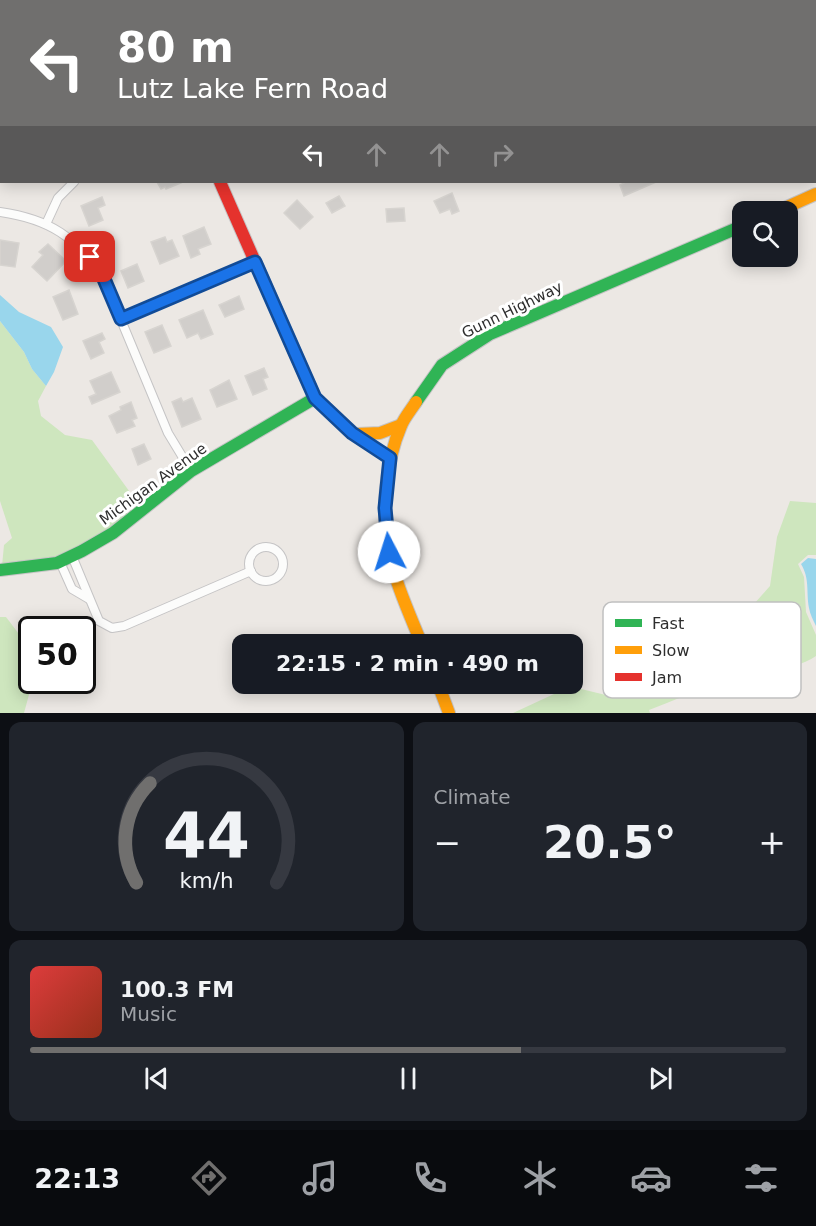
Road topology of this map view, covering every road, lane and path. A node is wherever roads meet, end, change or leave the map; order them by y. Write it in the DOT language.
graph roads {
  1 [pos="73,183"];
  2 [pos="221,183"];
  3 [pos="816,194"];
  4 [pos="798,202"];
  5 [pos="0,212"];
  6 [pos="46,224"];
  7 [pos="732,230"];
  8 [pos="255,262"];
  9 [pos="121,319"];
  10 [pos="315,398"];
  11 [pos="401,425"];
  12 [pos="352,433"];
  13 [pos="390,458"];
  14 [pos="191,471"];
  15 [pos="66,559"];
  16 [pos="0,570"];
  17 [pos="251,571"];
  18 [pos="418,634"];
  19 [pos="442,694"];
  20 [pos="450,713"];
  1 -- 6 [label="street"];
  2 -- 8 [label="main road"];
  3 -- 4 [label="main road"];
  5 -- 6 [label="street"];
  6 -- 9 [label="street"];
  7 -- 11 [label="main road, Gunn Highway"];
  8 -- 9 [label="street"];
  8 -- 10 [label="main road"];
  9 -- 14 [label="street"];
  10 -- 12 [label="main road"];
  10 -- 14 [label="main road, Michigan Avenue"];
  11 -- 12 [label="main road"];
  11 -- 13 [label="main road, Gunn Highway"];
  12 -- 13 [label="main road"];
  13 -- 18 [label="main road, Gunn Highway"];
  14 -- 15 [label="main road, Michigan Avenue"];
  15 -- 16 [label="main road, Michigan Avenue"];
  15 -- 17 [label="street"];
  17 -- 17 [label="street"];
  19 -- 20 [label="main road"];
}
